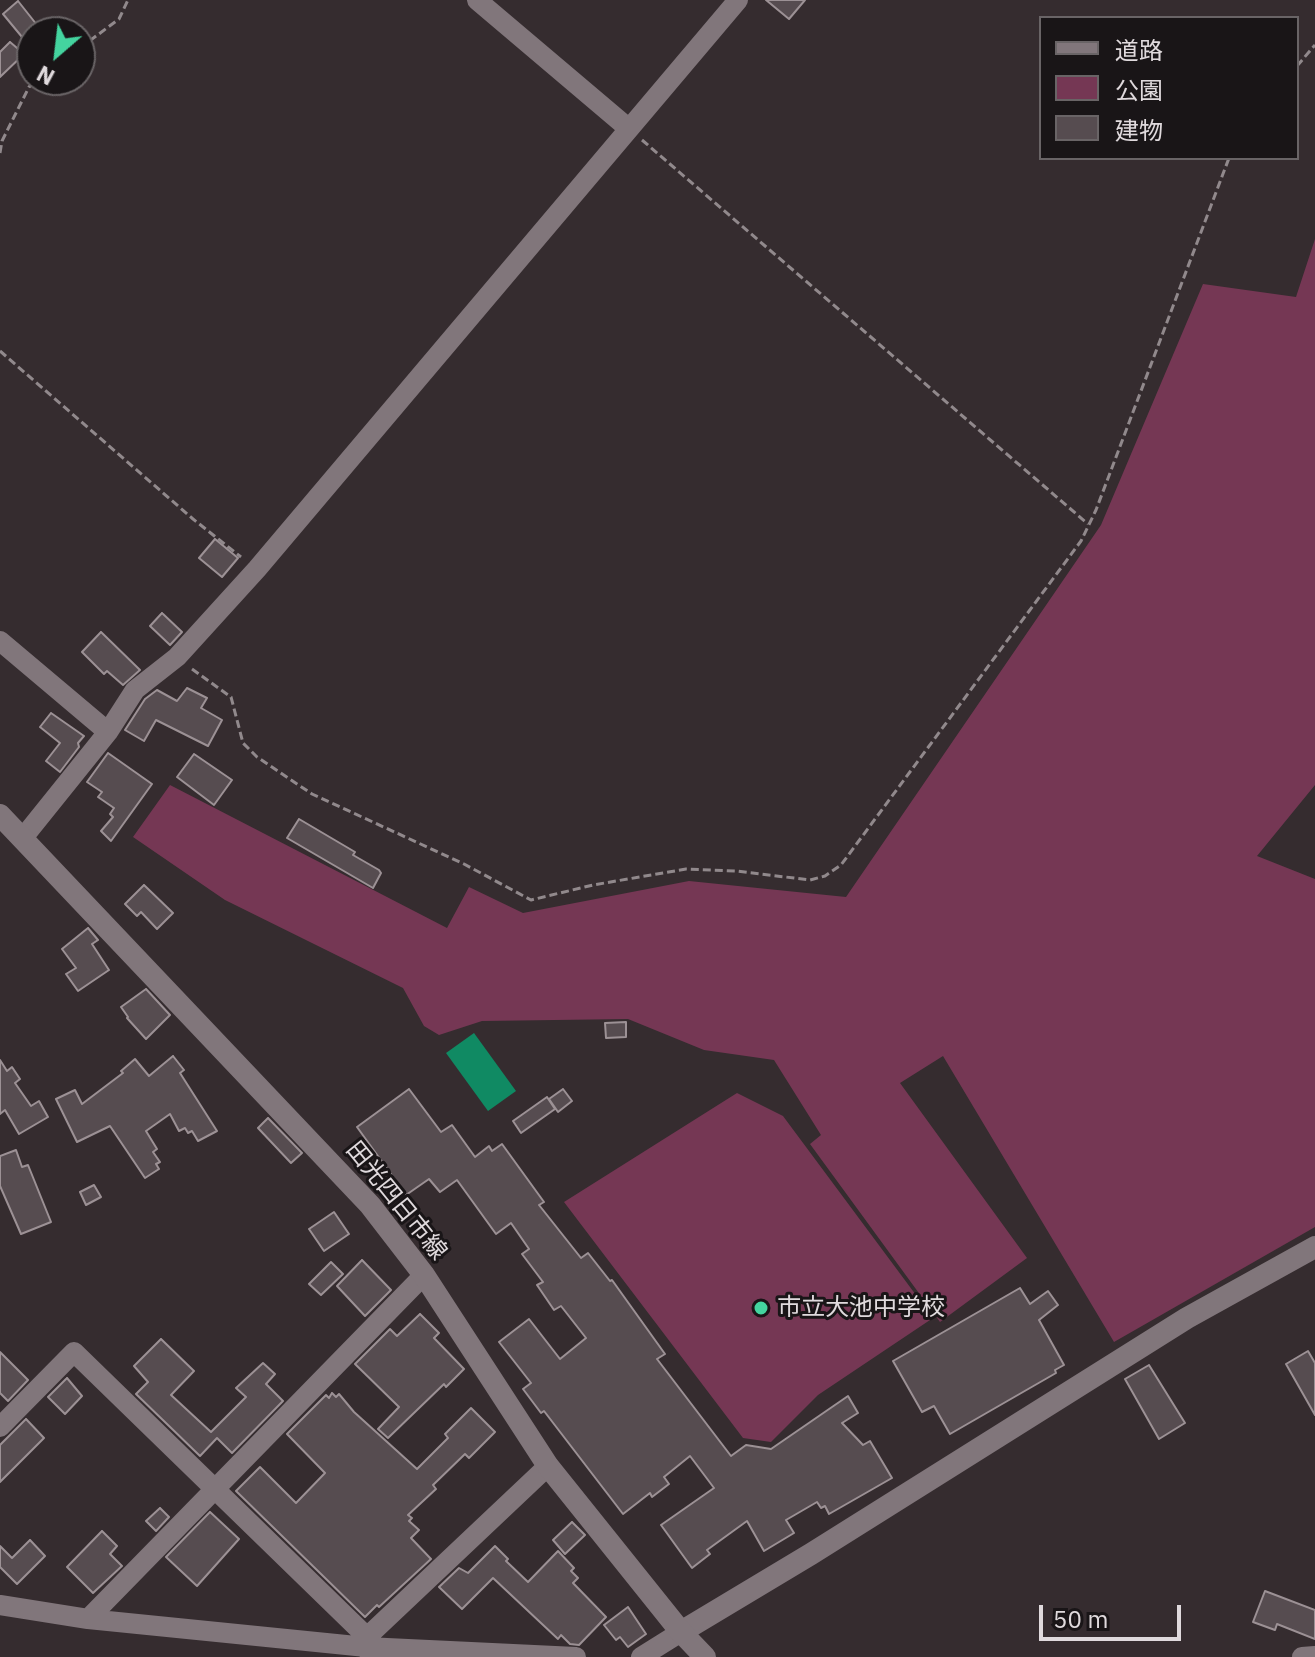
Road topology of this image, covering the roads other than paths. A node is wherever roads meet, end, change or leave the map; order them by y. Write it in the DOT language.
graph roads {
  1 [pos="477,0"];
  2 [pos="738,0"];
  3 [pos="628,128"];
  4 [pos="0,641"];
  5 [pos="108,732"];
  6 [pos="0,815"];
  7 [pos="22,839"];
  8 [pos="1315,1247"];
  9 [pos="424,1275"];
  10 [pos="0,1427"];
  11 [pos="548,1466"];
  12 [pos="214,1489"];
  13 [pos="0,1605"];
  14 [pos="88,1619"];
  15 [pos="681,1632"];
  16 [pos="366,1647"];
  17 [pos="1315,1656"];
  18 [pos="576,1657"];
  19 [pos="641,1657"];
  20 [pos="705,1657"];
  21 [pos="1302,1657"];
  1 -- 3 [label="street"];
  2 -- 3 [label="street"];
  3 -- 5 [label="street"];
  4 -- 5 [label="street"];
  5 -- 7 [label="street"];
  6 -- 7 [label="main road, 田光四日市線"];
  7 -- 9 [label="main road, 田光四日市線"];
  8 -- 15 [label="main road"];
  9 -- 11 [label="main road, 田光四日市線"];
  9 -- 12 [label="street"];
  10 -- 12 [label="street"];
  11 -- 15 [label="main road, 田光四日市線"];
  11 -- 16 [label="street"];
  12 -- 14 [label="street"];
  12 -- 16 [label="street"];
  13 -- 14 [label="street"];
  14 -- 16 [label="street"];
  15 -- 19 [label="street"];
  15 -- 20 [label="main road, 田光四日市線"];
  16 -- 18 [label="street"];
  17 -- 21 [label="street"];
}
